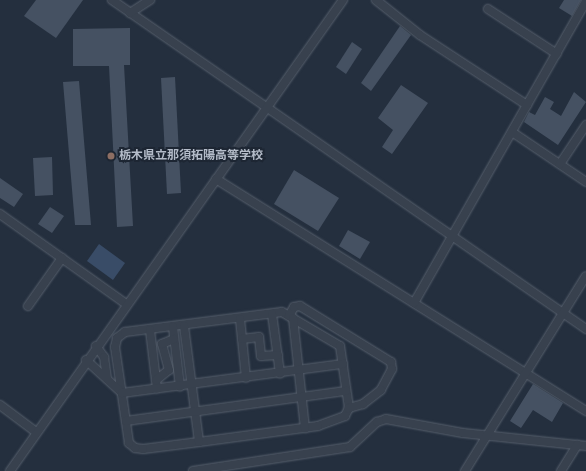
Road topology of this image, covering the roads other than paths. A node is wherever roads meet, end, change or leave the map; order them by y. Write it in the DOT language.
graph roads {
  1 [pos="112,0"];
  2 [pos="150,0"];
  3 [pos="343,0"];
  4 [pos="376,0"];
  5 [pos="586,2"];
  6 [pos="488,10"];
  7 [pos="130,13"];
  8 [pos="557,54"];
  9 [pos="527,105"];
  10 [pos="266,108"];
  11 [pos="586,125"];
  12 [pos="512,132"];
  13 [pos="560,164"];
  14 [pos="216,179"];
  15 [pos="586,182"];
  16 [pos="0,214"];
  17 [pos="451,238"];
  18 [pos="62,258"];
  19 [pos="586,276"];
  20 [pos="414,303"];
  21 [pos="126,304"];
  22 [pos="28,306"];
  23 [pos="563,313"];
  24 [pos="272,314"];
  25 [pos="291,317"];
  26 [pos="240,319"];
  27 [pos="184,326"];
  28 [pos="173,327"];
  29 [pos="586,329"];
  30 [pos="150,330"];
  31 [pos="174,339"];
  32 [pos="242,339"];
  33 [pos="96,346"];
  34 [pos="278,355"];
  35 [pos="86,360"];
  36 [pos="342,364"];
  37 [pos="298,370"];
  38 [pos="280,373"];
  39 [pos="524,373"];
  40 [pos="246,378"];
  41 [pos="107,379"];
  42 [pos="156,380"];
  43 [pos="192,385"];
  44 [pos="180,386"];
  45 [pos="157,389"];
  46 [pos="346,391"];
  47 [pos="122,393"];
  48 [pos="302,397"];
  49 [pos="0,405"];
  50 [pos="349,408"];
  51 [pos="195,411"];
  52 [pos="586,411"];
  53 [pos="126,421"];
  54 [pos="305,428"];
  55 [pos="36,432"];
  56 [pos="487,436"];
  57 [pos="199,442"];
  58 [pos="576,445"];
  59 [pos="586,446"];
  60 [pos="209,470"];
  61 [pos="10,471"];
  62 [pos="193,471"];
  63 [pos="465,471"];
  64 [pos="561,471"];
  1 -- 7 [label="street"];
  2 -- 7 [label="street"];
  3 -- 10 [label="street"];
  4 -- 9 [label="street"];
  5 -- 8 [label="street"];
  6 -- 8 [label="street"];
  7 -- 10 [label="street"];
  8 -- 9 [label="street"];
  9 -- 12 [label="street"];
  10 -- 14 [label="street"];
  10 -- 17 [label="street"];
  11 -- 13 [label="street"];
  12 -- 13 [label="street"];
  12 -- 17 [label="street"];
  13 -- 15 [label="street"];
  14 -- 20 [label="street"];
  14 -- 21 [label="street"];
  16 -- 18 [label="street"];
  17 -- 20 [label="street"];
  17 -- 23 [label="street"];
  18 -- 21 [label="street"];
  18 -- 22 [label="street"];
  19 -- 23 [label="street"];
  20 -- 39 [label="street"];
  21 -- 33 [label="street"];
  23 -- 29 [label="street"];
  23 -- 39 [label="street"];
  24 -- 25 [label="street"];
  24 -- 26 [label="street"];
  24 -- 34 [label="street"];
  25 -- 36 [label="street"];
  25 -- 37 [label="street"];
  25 -- 50 [label="street"];
  26 -- 27 [label="street"];
  26 -- 32 [label="street"];
  27 -- 28 [label="street"];
  27 -- 43 [label="street"];
  28 -- 30 [label="street"];
  28 -- 31 [label="street"];
  30 -- 42 [label="street"];
  30 -- 47 [label="street"];
  31 -- 42 [label="street"];
  31 -- 44 [label="street"];
  32 -- 34 [label="street"];
  32 -- 40 [label="street"];
  33 -- 35 [label="street"];
  33 -- 41 [label="street"];
  34 -- 38 [label="street"];
  35 -- 41 [label="street"];
  35 -- 55 [label="street"];
  36 -- 37 [label="street"];
  36 -- 46 [label="street"];
  37 -- 38 [label="street"];
  37 -- 48 [label="street"];
  38 -- 40 [label="street"];
  39 -- 52 [label="street"];
  39 -- 56 [label="street"];
  40 -- 43 [label="street"];
  41 -- 47 [label="street"];
  42 -- 45 [label="street"];
  43 -- 44 [label="street"];
  43 -- 51 [label="street"];
  44 -- 45 [label="street"];
  45 -- 47 [label="street"];
  46 -- 48 [label="street"];
  46 -- 50 [label="street"];
  47 -- 53 [label="street"];
  48 -- 51 [label="street"];
  48 -- 54 [label="street"];
  49 -- 55 [label="street"];
  50 -- 54 [label="street"];
  51 -- 53 [label="street"];
  51 -- 57 [label="street"];
  53 -- 57 [label="street"];
  54 -- 57 [label="street"];
  55 -- 61 [label="street"];
  56 -- 58 [label="street"];
  56 -- 60 [label="street"];
  56 -- 63 [label="street"];
  58 -- 59 [label="street"];
  58 -- 64 [label="street"];
  60 -- 62 [label="street"];
}
